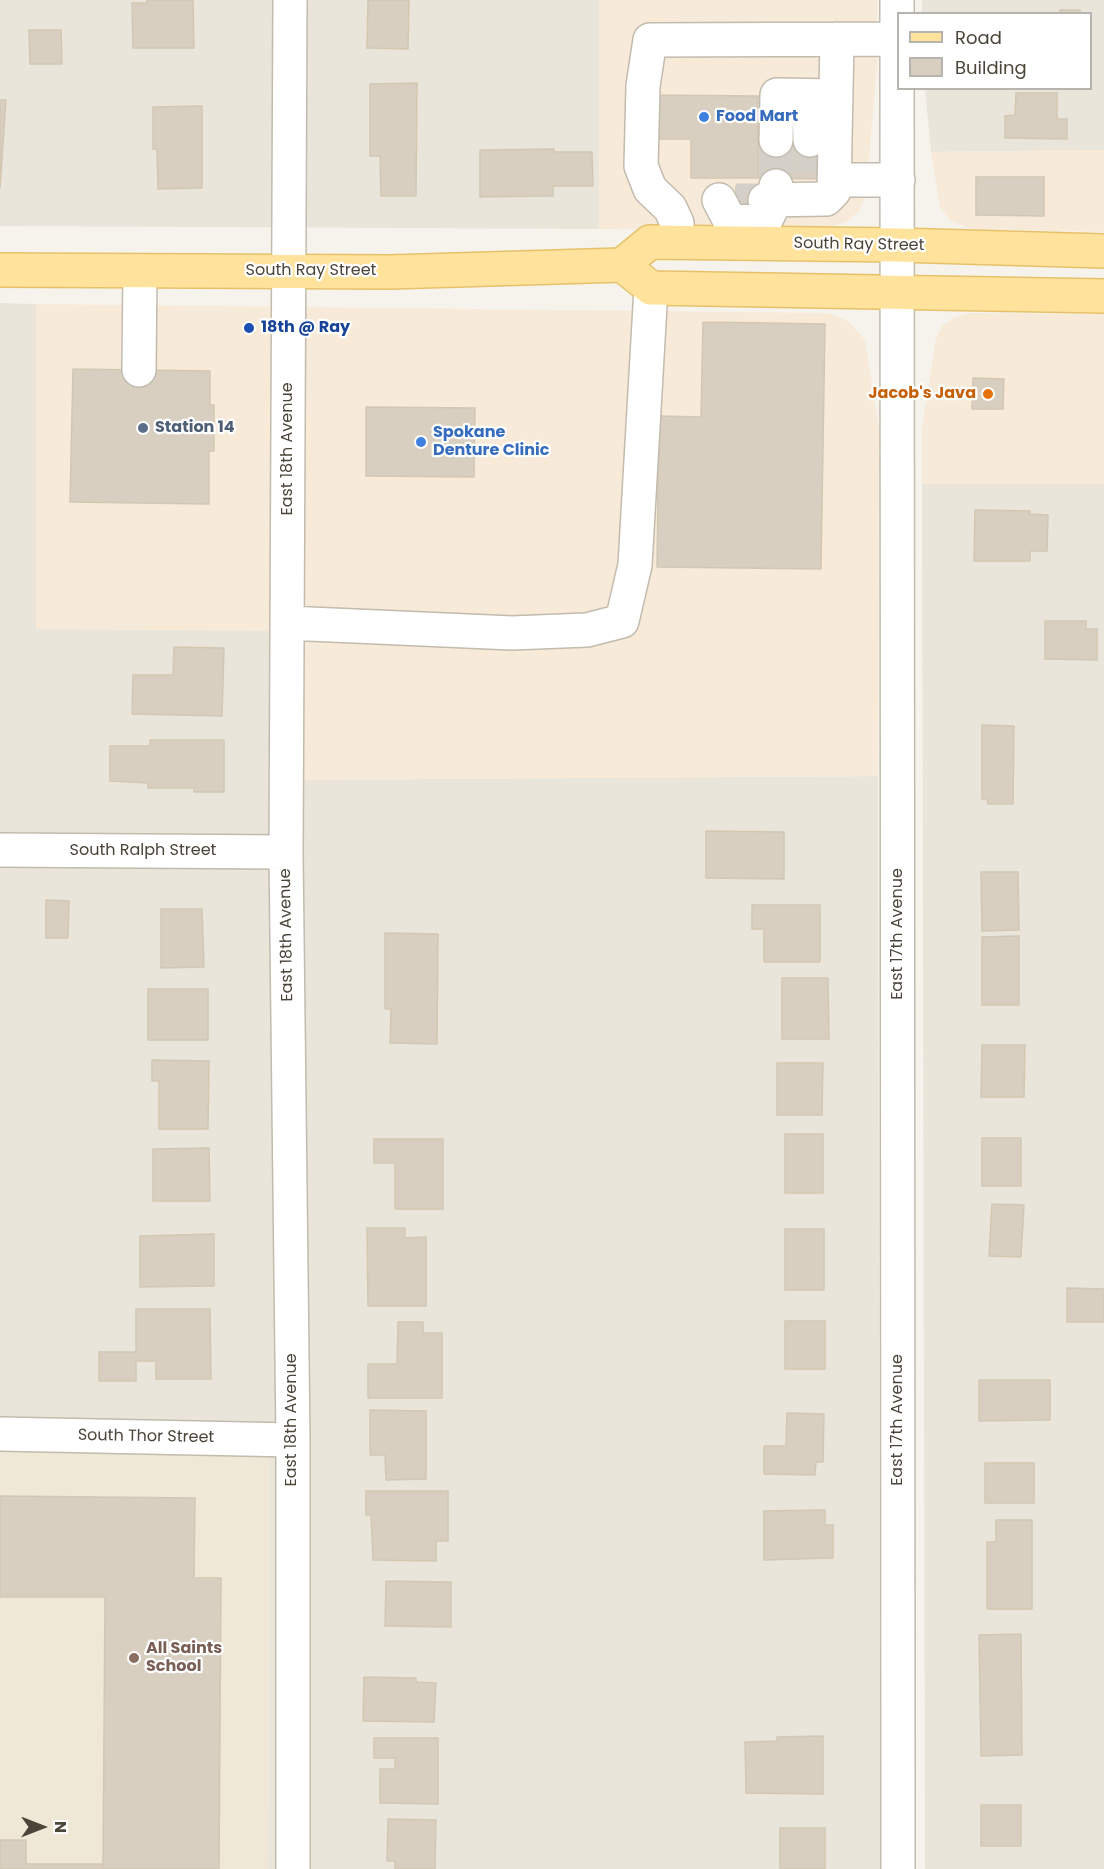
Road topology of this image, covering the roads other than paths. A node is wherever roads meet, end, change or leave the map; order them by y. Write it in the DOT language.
graph roads {
  1 [pos="290,0"];
  2 [pos="837,39"];
  3 [pos="897,39"];
  4 [pos="898,90"];
  5 [pos="823,96"];
  6 [pos="776,140"];
  7 [pos="810,140"];
  8 [pos="898,180"];
  9 [pos="780,193"];
  10 [pos="660,199"];
  11 [pos="677,242"];
  12 [pos="791,244"];
  13 [pos="898,245"];
  14 [pos="1104,251"];
  15 [pos="622,265"];
  16 [pos="0,270"];
  17 [pos="140,271"];
  18 [pos="289,271"];
  19 [pos="651,288"];
  20 [pos="898,292"];
  21 [pos="1104,296"];
  22 [pos="139,370"];
  23 [pos="287,623"];
  24 [pos="0,850"];
  25 [pos="286,852"];
  26 [pos="0,1434"];
  27 [pos="293,1440"];
  28 [pos="293,1869"];
  29 [pos="898,1869"];
  1 -- 18 [label="street, East 18th Avenue"];
  2 -- 3 [label="street"];
  2 -- 5 [label="street"];
  2 -- 10 [label="street"];
  4 -- 8 [label="street, East 17th Avenue"];
  5 -- 6 [label="street"];
  5 -- 7 [label="street"];
  5 -- 9 [label="street"];
  8 -- 9 [label="street"];
  8 -- 13 [label="street, East 17th Avenue"];
  9 -- 10 [label="street"];
  9 -- 12 [label="street"];
  10 -- 11 [label="street"];
  11 -- 12 [label="main road, South Ray Street"];
  11 -- 15 [label="main road, South Ray Street"];
  12 -- 13 [label="main road, South Ray Street"];
  13 -- 14 [label="main road, South Ray Street"];
  13 -- 20 [label="street, East 17th Avenue"];
  15 -- 18 [label="main road, South Ray Street"];
  15 -- 19 [label="main road"];
  16 -- 17 [label="main road, South Ray Street"];
  17 -- 18 [label="main road, South Ray Street"];
  17 -- 22 [label="street"];
  18 -- 23 [label="street, East 18th Avenue"];
  19 -- 20 [label="main road"];
  19 -- 23 [label="street"];
  20 -- 21 [label="main road"];
  20 -- 29 [label="street, East 17th Avenue"];
  23 -- 25 [label="street, East 18th Avenue"];
  24 -- 25 [label="street, South Ralph Street"];
  25 -- 27 [label="street, East 18th Avenue"];
  26 -- 27 [label="street, South Thor Street"];
  27 -- 28 [label="street, East 18th Avenue"];
}
